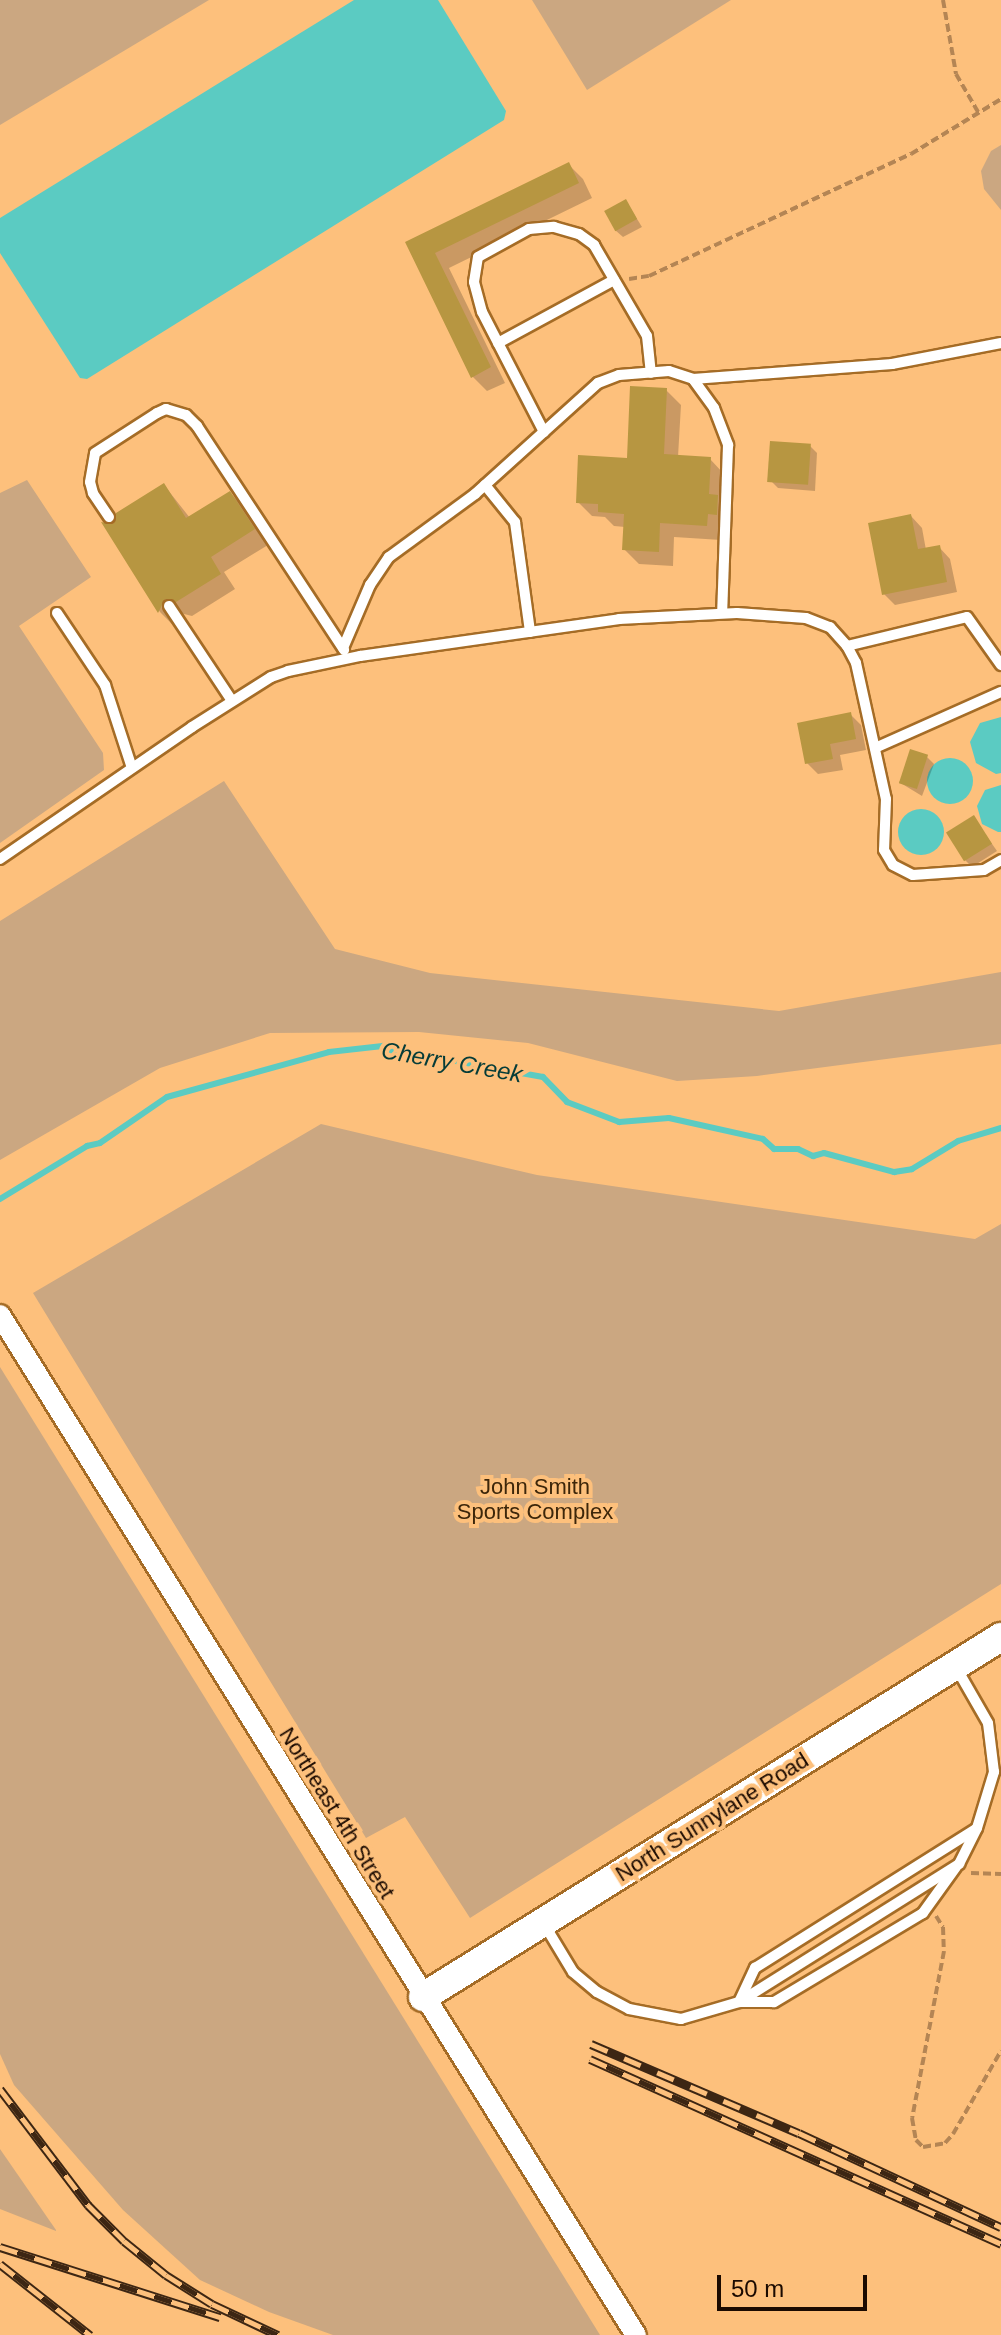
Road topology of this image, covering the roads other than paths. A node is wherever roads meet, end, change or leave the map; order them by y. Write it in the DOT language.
graph roads {
  1 [pos="614,280"];
  2 [pos="498,343"];
  3 [pos="1001,343"];
  4 [pos="651,373"];
  5 [pos="693,379"];
  6 [pos="544,432"];
  7 [pos="485,485"];
  8 [pos="109,517"];
  9 [pos="169,606"];
  10 [pos="57,613"];
  11 [pos="722,613"];
  12 [pos="530,632"];
  13 [pos="847,646"];
  14 [pos="346,653"];
  15 [pos="1001,665"];
  16 [pos="1001,692"];
  17 [pos="232,701"];
  18 [pos="875,748"];
  19 [pos="132,768"];
  20 [pos="0,859"];
  21 [pos="1001,860"];
  22 [pos="0,1315"];
  23 [pos="1001,1637"];
  24 [pos="955,1666"];
  25 [pos="977,1828"];
  26 [pos="956,1868"];
  27 [pos="543,1922"];
  28 [pos="423,1997"];
  29 [pos="739,2002"];
  30 [pos="636,2335"];
  1 -- 2 [label="lane"];
  1 -- 2 [label="lane"];
  1 -- 4 [label="lane"];
  2 -- 6 [label="lane"];
  3 -- 5 [label="lane"];
  4 -- 5 [label="lane"];
  4 -- 6 [label="lane"];
  5 -- 11 [label="lane"];
  6 -- 7 [label="lane"];
  7 -- 12 [label="lane"];
  7 -- 14 [label="lane"];
  8 -- 14 [label="lane"];
  9 -- 17 [label="lane"];
  10 -- 19 [label="lane"];
  11 -- 12 [label="lane"];
  11 -- 13 [label="lane"];
  12 -- 14 [label="lane"];
  13 -- 15 [label="lane"];
  13 -- 18 [label="lane"];
  14 -- 17 [label="lane"];
  16 -- 18 [label="lane"];
  17 -- 19 [label="lane"];
  18 -- 21 [label="lane"];
  19 -- 20 [label="lane"];
  22 -- 28 [label="street, Northeast 4th Street"];
  23 -- 24 [label="street, North Sunnylane Road"];
  24 -- 25 [label="lane"];
  24 -- 27 [label="street, North Sunnylane Road"];
  25 -- 26 [label="lane"];
  25 -- 29 [label="lane"];
  26 -- 29 [label="lane"];
  26 -- 29 [label="lane"];
  27 -- 28 [label="street, North Sunnylane Road"];
  27 -- 29 [label="lane"];
  28 -- 30 [label="street, Northeast 4th Street"];
}
